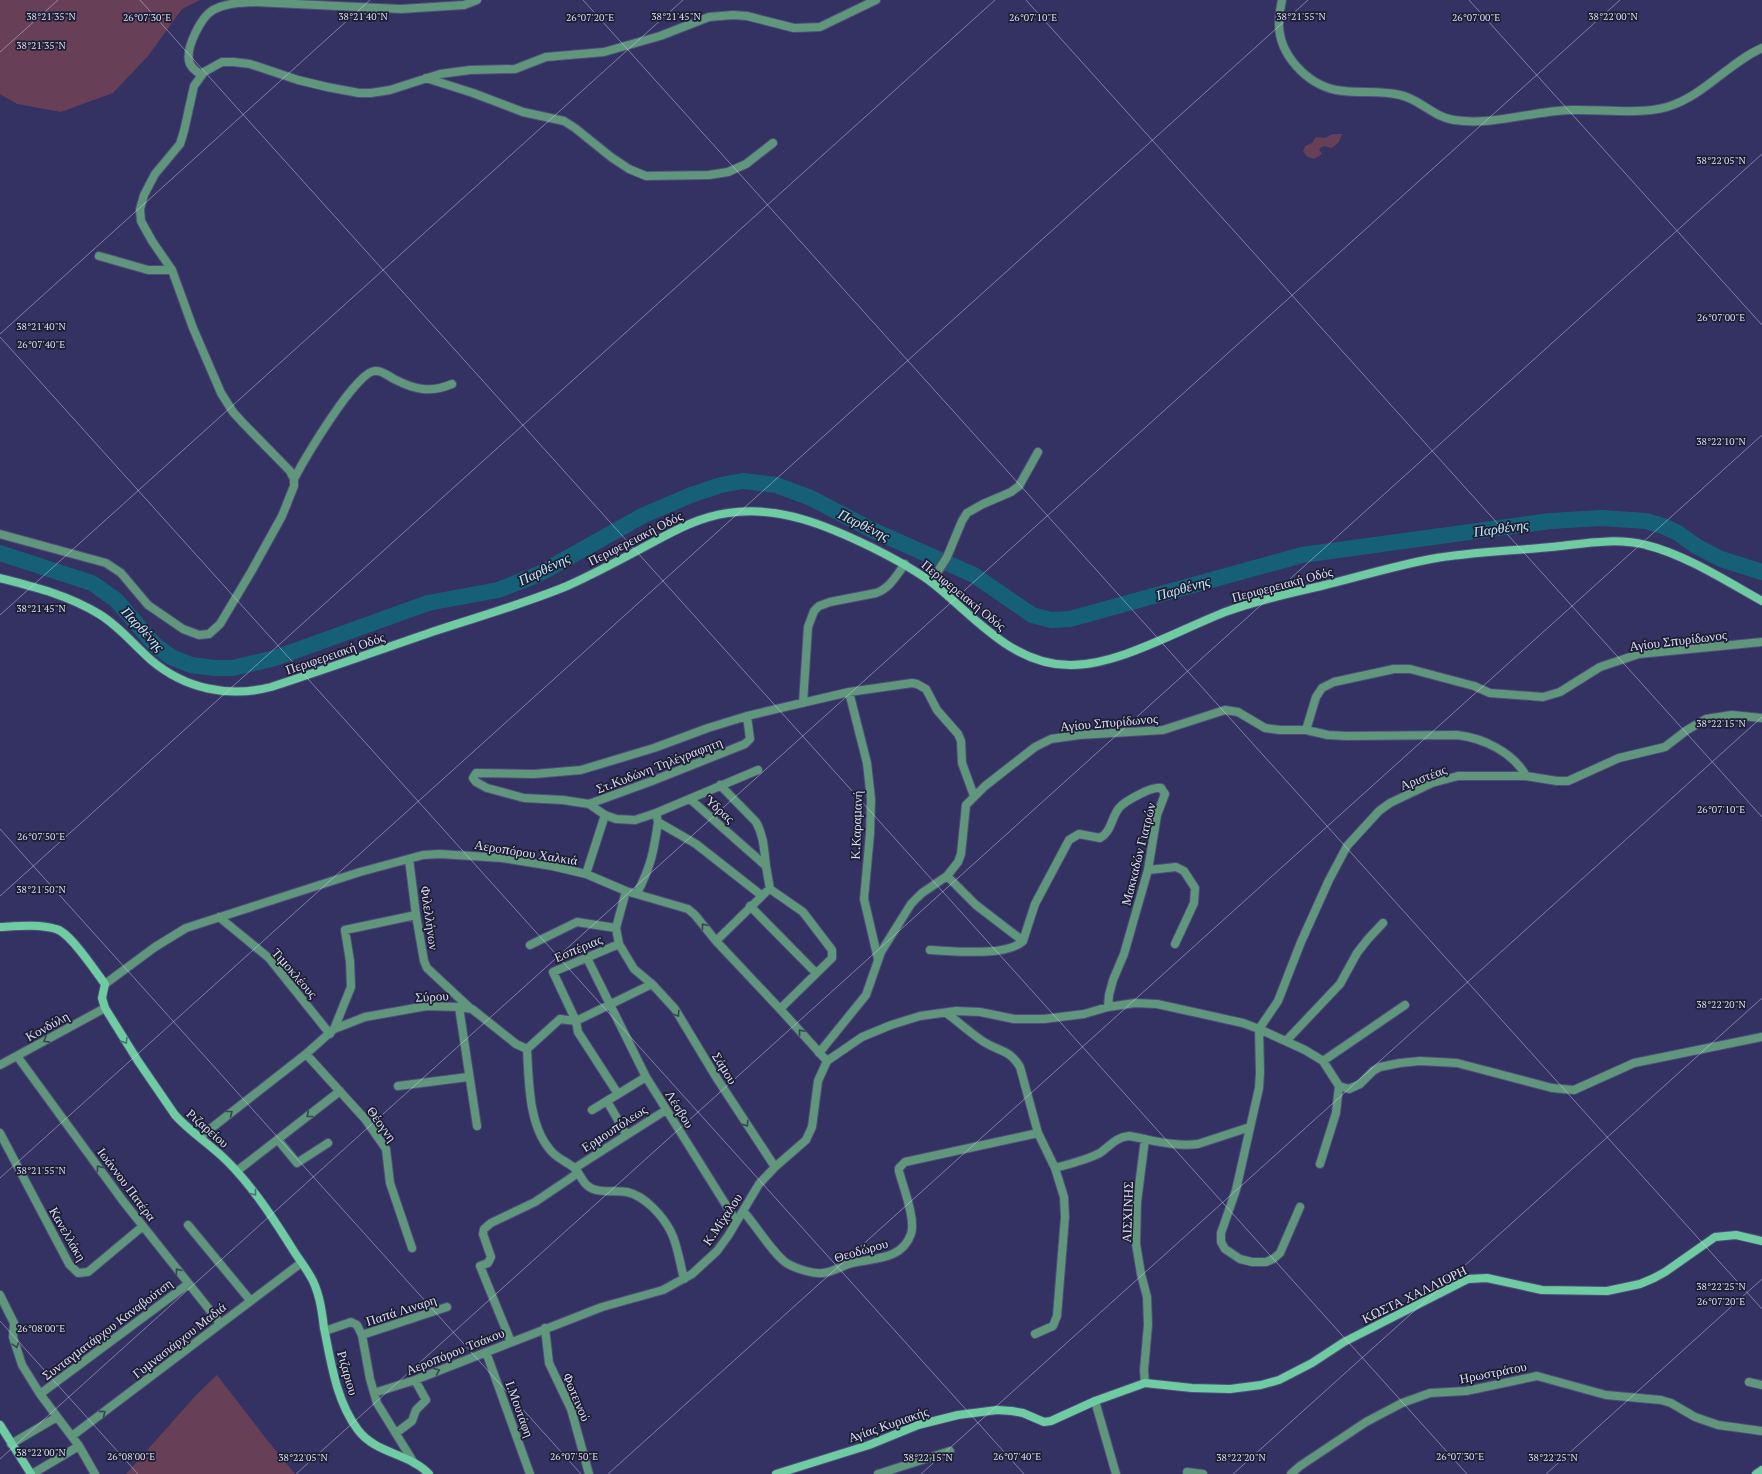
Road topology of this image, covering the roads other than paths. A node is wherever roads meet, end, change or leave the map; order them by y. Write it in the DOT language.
graph roads {
  1 [pos="477,0"];
  2 [pos="876,0"];
  3 [pos="1282,0"];
  4 [pos="1762,48"];
  5 [pos="201,75"];
  6 [pos="425,78"];
  7 [pos="773,143"];
  8 [pos="99,256"];
  9 [pos="172,270"];
  10 [pos="452,384"];
  11 [pos="1038,452"];
  12 [pos="294,479"];
  13 [pos="0,534"];
  14 [pos="905,564"];
  15 [pos="0,578"];
  16 [pos="931,582"];
  17 [pos="1762,600"];
  18 [pos="1762,642"];
  19 [pos="849,692"];
  20 [pos="802,703"];
  21 [pos="746,716"];
  22 [pos="1762,718"];
  23 [pos="1306,730"];
  24 [pos="758,770"];
  25 [pos="1526,776"];
  26 [pos="720,785"];
  27 [pos="974,796"];
  28 [pos="690,799"];
  29 [pos="589,804"];
  30 [pos="656,813"];
  31 [pos="605,815"];
  32 [pos="658,822"];
  33 [pos="409,858"];
  34 [pos="766,866"];
  35 [pos="1148,870"];
  36 [pos="586,874"];
  37 [pos="947,876"];
  38 [pos="770,889"];
  39 [pos="626,891"];
  40 [pos="637,893"];
  41 [pos="761,895"];
  42 [pos="750,906"];
  43 [pos="416,915"];
  44 [pos="219,917"];
  45 [pos="1383,923"];
  46 [pos="0,927"];
  47 [pos="616,928"];
  48 [pos="716,941"];
  49 [pos="1024,941"];
  50 [pos="530,944"];
  51 [pos="619,944"];
  52 [pos="1175,944"];
  53 [pos="930,950"];
  54 [pos="587,958"];
  55 [pos="878,960"];
  56 [pos="816,973"];
  57 [pos="105,984"];
  58 [pos="652,984"];
  59 [pos="1405,1005"];
  60 [pos="610,1006"];
  61 [pos="458,1007"];
  62 [pos="1108,1007"];
  63 [pos="105,1008"];
  64 [pos="472,1009"];
  65 [pos="780,1009"];
  66 [pos="946,1013"];
  67 [pos="576,1021"];
  68 [pos="1259,1029"];
  69 [pos="332,1032"];
  70 [pos="1762,1037"];
  71 [pos="1286,1041"];
  72 [pos="527,1049"];
  73 [pos="819,1053"];
  74 [pos="306,1054"];
  75 [pos="17,1056"];
  76 [pos="827,1061"];
  77 [pos="1323,1061"];
  78 [pos="0,1064"];
  79 [pos="468,1077"];
  80 [pos="646,1077"];
  81 [pos="398,1086"];
  82 [pos="1339,1086"];
  83 [pos="340,1091"];
  84 [pos="618,1094"];
  85 [pos="607,1101"];
  86 [pos="592,1110"];
  87 [pos="666,1110"];
  88 [pos="477,1126"];
  89 [pos="1250,1126"];
  90 [pos="0,1133"];
  91 [pos="1038,1133"];
  92 [pos="626,1134"];
  93 [pos="200,1137"];
  94 [pos="1144,1139"];
  95 [pos="278,1140"];
  96 [pos="328,1143"];
  97 [pos="1320,1164"];
  98 [pos="774,1167"];
  99 [pos="1055,1168"];
  100 [pos="576,1170"];
  101 [pos="236,1171"];
  102 [pos="1300,1207"];
  103 [pos="743,1211"];
  104 [pos="736,1221"];
  105 [pos="188,1225"];
  106 [pos="144,1226"];
  107 [pos="1762,1241"];
  108 [pos="412,1248"];
  109 [pos="301,1263"];
  110 [pos="684,1279"];
  111 [pos="188,1284"];
  112 [pos="0,1295"];
  113 [pos="250,1300"];
  114 [pos="447,1307"];
  115 [pos="220,1323"];
  116 [pos="545,1328"];
  117 [pos="325,1331"];
  118 [pos="1035,1334"];
  119 [pos="362,1335"];
  120 [pos="511,1342"];
  121 [pos="486,1352"];
  122 [pos="416,1380"];
  123 [pos="1748,1382"];
  124 [pos="1145,1383"];
  125 [pos="1762,1385"];
  126 [pos="374,1393"];
  127 [pos="40,1394"];
  128 [pos="1096,1401"];
  129 [pos="57,1417"];
  130 [pos="0,1425"];
  131 [pos="1762,1431"];
  132 [pos="396,1434"];
  133 [pos="72,1436"];
  134 [pos="11,1444"];
  135 [pos="79,1446"];
  136 [pos="950,1451"];
  137 [pos="414,1463"];
  138 [pos="1762,1470"];
  139 [pos="1187,1472"];
  140 [pos="785,1473"];
  141 [pos="32,1474"];
  142 [pos="95,1474"];
  143 [pos="429,1474"];
  144 [pos="530,1474"];
  145 [pos="590,1474"];
  146 [pos="776,1474"];
  147 [pos="878,1474"];
  148 [pos="1116,1474"];
  149 [pos="1203,1474"];
  150 [pos="1291,1474"];
  151 [pos="1756,1474"];
  1 -- 5 [label="street"];
  2 -- 6 [label="street"];
  3 -- 4 [label="street"];
  5 -- 6 [label="street"];
  5 -- 9 [label="street"];
  6 -- 7 [label="street"];
  8 -- 9 [label="street"];
  9 -- 12 [label="street"];
  10 -- 12 [label="street"];
  11 -- 16 [label="street"];
  12 -- 13 [label="street"];
  14 -- 15 [label="main road, Περιφερειακή Οδός"];
  14 -- 16 [label="main road, Περιφερειακή Οδός"];
  14 -- 20 [label="street"];
  16 -- 17 [label="main road, Περιφερειακή Οδός"];
  18 -- 23 [label="street, Αγίου Σπυρίδωνος"];
  19 -- 20 [label="street"];
  19 -- 27 [label="street"];
  19 -- 55 [label="street, Κ.Καραμανή"];
  20 -- 21 [label="street"];
  21 -- 29 [label="street, Στ.Κυδώνη Τηλέγραφητη"];
  21 -- 29 [label="street, Στ.Κυδώνη Τηλέγραφητη"];
  22 -- 25 [label="street, Αριστέας"];
  23 -- 25 [label="street"];
  23 -- 27 [label="street, Αγίου Σπυρίδωνος"];
  24 -- 26 [label="street"];
  25 -- 68 [label="street, Αριστέας"];
  26 -- 28 [label="street"];
  26 -- 34 [label="street"];
  27 -- 37 [label="street, Αγίου Σπυρίδωνος"];
  28 -- 30 [label="street, Ύδρας"];
  28 -- 34 [label="street, Ύδρας"];
  29 -- 31 [label="street, Ύδρας"];
  30 -- 31 [label="street, Ύδρας"];
  30 -- 32 [label="street"];
  31 -- 36 [label="street"];
  32 -- 40 [label="street"];
  32 -- 41 [label="street"];
  33 -- 36 [label="street, Αεροπόρου Χαλκιά"];
  33 -- 43 [label="street, Φιλελλήνων"];
  33 -- 44 [label="street, Αεροπόρου Χαλκιά"];
  34 -- 38 [label="street"];
  35 -- 49 [label="street, Μακκαδών Γιατρών"];
  35 -- 52 [label="street"];
  35 -- 62 [label="street, Μακκαδών Γιατρών"];
  36 -- 39 [label="street, Αεροπόρου Χαλκιά"];
  37 -- 49 [label="street"];
  37 -- 55 [label="street, Αγίου Σπυρίδωνος"];
  38 -- 41 [label="street"];
  38 -- 56 [label="street"];
  39 -- 40 [label="street, Αεροπόρου Χαλκιά"];
  39 -- 47 [label="street"];
  48 -- 40 [label="street, Αεροπόρου Χαλκιά, one-way"];
  41 -- 42 [label="street"];
  42 -- 48 [label="street"];
  42 -- 56 [label="street"];
  43 -- 64 [label="street, Φιλελλήνων"];
  43 -- 69 [label="street"];
  44 -- 57 [label="street, Αεροπόρου Χαλκιά"];
  44 -- 69 [label="street, Τιμοκλέους"];
  45 -- 71 [label="street"];
  46 -- 57 [label="main road"];
  47 -- 50 [label="street"];
  47 -- 51 [label="street"];
  48 -- 65 [label="street, Αεροπόρου Χαλκιά"];
  49 -- 53 [label="street"];
  51 -- 54 [label="street, Εσπέριας"];
  51 -- 58 [label="street, Σάμου"];
  54 -- 60 [label="street"];
  54 -- 67 [label="street, Εσπέριας"];
  55 -- 73 [label="street, Αγίου Σπυρίδωνος"];
  56 -- 65 [label="street"];
  57 -- 63 [label="main road"];
  58 -- 60 [label="street"];
  58 -- 98 [label="street, Σάμου, one-way"];
  59 -- 77 [label="street"];
  60 -- 67 [label="street"];
  60 -- 80 [label="street, Λέσβου"];
  61 -- 64 [label="street, Σύρου"];
  61 -- 69 [label="street, Σύρου"];
  61 -- 79 [label="street"];
  62 -- 66 [label="street"];
  62 -- 68 [label="street"];
  63 -- 75 [label="street, Κονδύλη, one-way"];
  63 -- 93 [label="main road, Ριζαρείου, one-way"];
  64 -- 72 [label="street"];
  73 -- 65 [label="street, Αεροπόρου Χαλκιά, one-way"];
  66 -- 76 [label="street"];
  66 -- 91 [label="street"];
  67 -- 72 [label="street"];
  67 -- 84 [label="street, Ερμουπόλεως"];
  68 -- 71 [label="street"];
  68 -- 89 [label="street"];
  69 -- 74 [label="street"];
  70 -- 82 [label="street"];
  71 -- 77 [label="street"];
  72 -- 100 [label="street"];
  73 -- 76 [label="street, Αεροπόρου Χαλκιά"];
  74 -- 83 [label="street, Θέογνη"];
  93 -- 74 [label="street, one-way"];
  75 -- 78 [label="street, Κονδύλη"];
  106 -- 75 [label="street, Ιωάννου Πατέρα, one-way"];
  76 -- 98 [label="street, Κ.Μίχαλου"];
  77 -- 82 [label="street"];
  79 -- 81 [label="street"];
  79 -- 88 [label="street"];
  80 -- 84 [label="street"];
  80 -- 87 [label="street, Λέσβου"];
  82 -- 97 [label="street"];
  83 -- 95 [label="street, one-way"];
  83 -- 108 [label="street, Θέογνη"];
  84 -- 85 [label="street"];
  85 -- 86 [label="street"];
  85 -- 92 [label="street"];
  87 -- 92 [label="street, Ερμουπόλεως"];
  87 -- 104 [label="street, Λέσβου"];
  89 -- 94 [label="street"];
  89 -- 102 [label="street"];
  90 -- 106 [label="street, Κανελλάκη"];
  91 -- 99 [label="street"];
  91 -- 103 [label="street, Θεοδώρου"];
  92 -- 100 [label="street, Ερμουπόλεως"];
  93 -- 101 [label="main road, Ριζαρείου"];
  94 -- 99 [label="street"];
  94 -- 124 [label="street, ΑΙΣΧΙΝΗΣ"];
  95 -- 96 [label="street"];
  95 -- 101 [label="street"];
  98 -- 103 [label="street, Κ.Μίχαλου"];
  99 -- 118 [label="street"];
  100 -- 110 [label="street"];
  100 -- 120 [label="street, Ερμουπόλεως"];
  101 -- 109 [label="main road, Ριζαρείου, one-way"];
  103 -- 104 [label="street, Κ.Μίχαλου"];
  104 -- 110 [label="street, Κ.Μίχαλου"];
  105 -- 113 [label="street"];
  111 -- 106 [label="street, Ιωάννου Πατέρα, one-way"];
  107 -- 124 [label="main road, ΚΩΣΤΑ ΧΑΛΛΙΟΡΗ"];
  109 -- 113 [label="street, Γυμνασιάρχου Μαδιά"];
  109 -- 117 [label="main road, Ριζαριου"];
  110 -- 116 [label="street, Κ.Μίχαλου"];
  111 -- 115 [label="street, Ιωάννου Πατέρα"];
  111 -- 127 [label="street, Συνταγματάρχου Καναβούτση"];
  112 -- 127 [label="street, one-way"];
  113 -- 115 [label="street, Γυμνασιάρχου Μαδιά"];
  114 -- 119 [label="street, Παπά Λιναρη"];
  133 -- 115 [label="street, Γυμνασιάρχου Μαδιά, one-way"];
  116 -- 120 [label="street, Αεροπόρου Τσάκου"];
  116 -- 145 [label="street, Φωτεινού"];
  117 -- 119 [label="street"];
  117 -- 137 [label="main road, Ριζαριου"];
  119 -- 126 [label="street"];
  120 -- 121 [label="street, Αεροπόρου Τσάκου"];
  122 -- 121 [label="street, Αεροπόρου Τσάκου, one-way"];
  121 -- 144 [label="street, Ι.Μουτάφη"];
  122 -- 126 [label="street, Αεροπόρου Τσάκου"];
  122 -- 132 [label="street"];
  123 -- 125 [label="street"];
  124 -- 128 [label="main road, Αγίας Κυριακής"];
  126 -- 132 [label="street"];
  127 -- 129 [label="street"];
  128 -- 140 [label="main road, Αγίας Κυριακής"];
  128 -- 148 [label="street"];
  129 -- 133 [label="street"];
  129 -- 134 [label="street"];
  130 -- 134 [label="main road"];
  131 -- 150 [label="street, Ηρωστράτου"];
  132 -- 137 [label="street"];
  133 -- 135 [label="street"];
  134 -- 141 [label="main road"];
  135 -- 141 [label="street"];
  135 -- 142 [label="street"];
  136 -- 147 [label="street"];
  137 -- 143 [label="main road, Ριζαριου"];
  138 -- 151 [label="main road"];
  139 -- 149 [label="street"];
  140 -- 146 [label="main road, Αγίας Κυριακής"];
}
